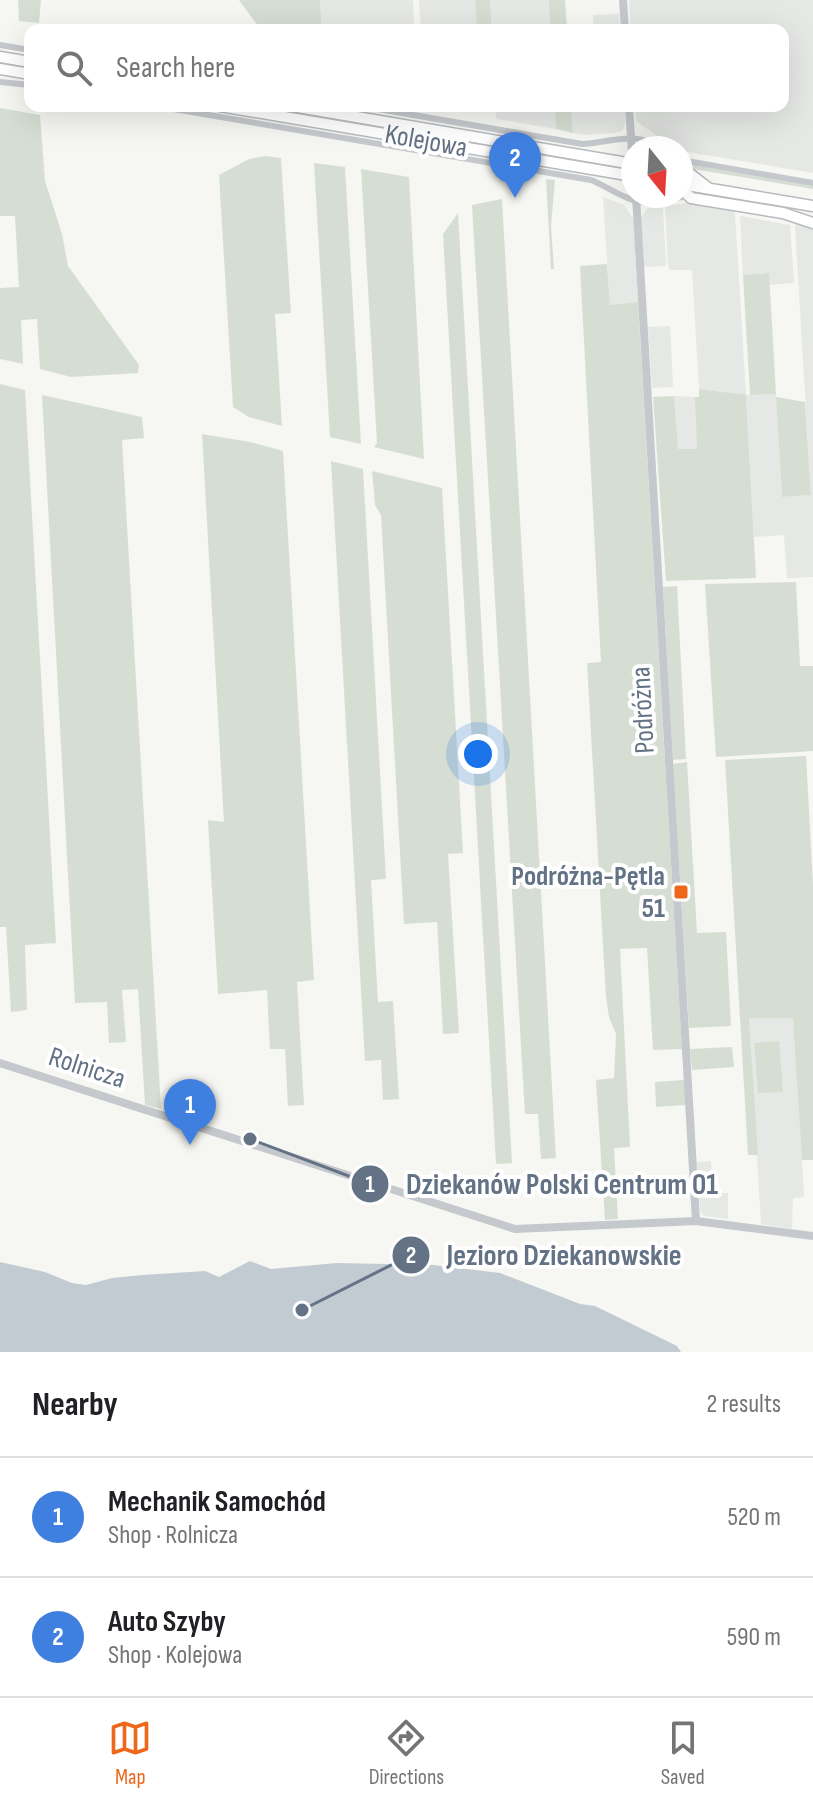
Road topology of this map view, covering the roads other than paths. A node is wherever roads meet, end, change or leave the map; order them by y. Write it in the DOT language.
graph roads {
  1 [pos="623,0"];
  2 [pos="625,24"];
  3 [pos="0,45"];
  4 [pos="24,49"];
  5 [pos="0,57"];
  6 [pos="24,61"];
  7 [pos="0,69"];
  8 [pos="24,73"];
  9 [pos="0,82"];
  10 [pos="24,84"];
  11 [pos="191,112"];
  12 [pos="255,112"];
  13 [pos="326,112"];
  14 [pos="396,112"];
  15 [pos="629,112"];
  16 [pos="631,136"];
  17 [pos="621,138"];
  18 [pos="693,162"];
  19 [pos="621,164"];
  20 [pos="621,174"];
  21 [pos="693,178"];
  22 [pos="813,183"];
  23 [pos="693,187"];
  24 [pos="710,189"];
  25 [pos="621,193"];
  26 [pos="693,198"];
  27 [pos="813,206"];
  28 [pos="637,208"];
  29 [pos="813,223"];
  30 [pos="0,1063"];
  31 [pos="696,1221"];
  32 [pos="813,1236"];
  1 -- 2 [label="street"];
  3 -- 4 [label="street"];
  5 -- 6 [label="highway"];
  7 -- 8 [label="highway"];
  9 -- 10 [label="street"];
  11 -- 25 [label="street"];
  12 -- 20 [label="highway, Kolejowa"];
  13 -- 19 [label="highway, Kolejowa"];
  14 -- 17 [label="street"];
  15 -- 16 [label="street"];
  18 -- 22 [label="street"];
  21 -- 24 [label="highway"];
  23 -- 24 [label="highway"];
  24 -- 27 [label="highway"];
  26 -- 29 [label="highway"];
  28 -- 31 [label="street, Podróżna"];
  30 -- 31 [label="street, Rolnicza"];
  31 -- 32 [label="street, Rolnicza"];
}
